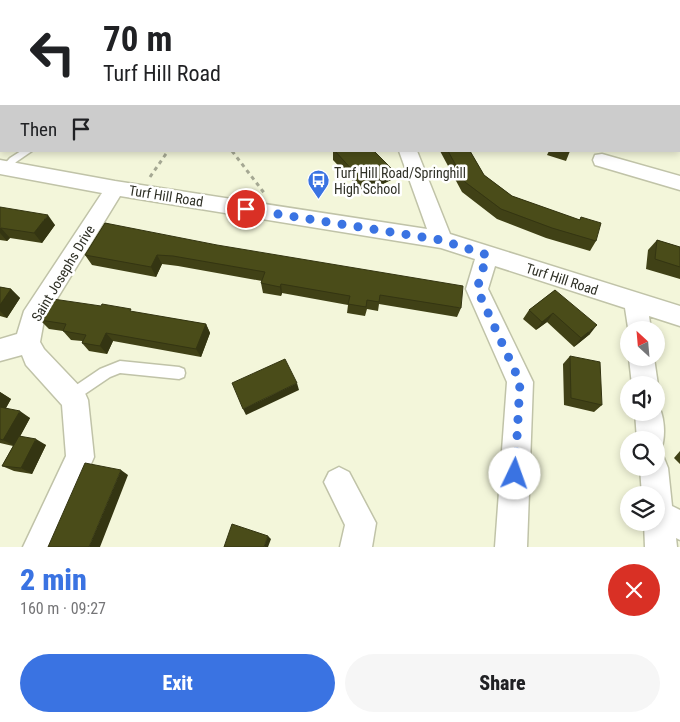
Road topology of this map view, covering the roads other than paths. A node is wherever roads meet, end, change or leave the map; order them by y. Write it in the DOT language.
graph roads {
  1 [pos="26,152"];
  2 [pos="408,152"];
  3 [pos="602,160"];
  4 [pos="3,168"];
  5 [pos="680,183"];
  6 [pos="116,188"];
  7 [pos="441,240"];
  8 [pos="487,255"];
  9 [pos="636,302"];
  10 [pos="680,316"];
  11 [pos="638,321"];
  12 [pos="28,342"];
  13 [pos="0,350"];
  14 [pos="179,373"];
  15 [pos="71,396"];
  16 [pos="656,476"];
  17 [pos="339,482"];
  18 [pos="669,521"];
  19 [pos="39,547"];
  20 [pos="356,547"];
  21 [pos="511,547"];
  22 [pos="661,547"];
  1 -- 4 [label="lane"];
  2 -- 7 [label="street"];
  3 -- 5 [label="street"];
  4 -- 6 [label="street, Turf Hill Road"];
  6 -- 7 [label="street, Turf Hill Road"];
  6 -- 12 [label="street, Saint Josephs Drive"];
  7 -- 8 [label="street, Turf Hill Road"];
  8 -- 9 [label="street, Turf Hill Road"];
  8 -- 21 [label="street"];
  9 -- 10 [label="street, Turf Hill Road"];
  9 -- 11 [label="street"];
  12 -- 13 [label="street"];
  12 -- 15 [label="street"];
  14 -- 15 [label="lane"];
  15 -- 19 [label="street"];
  16 -- 18 [label="street"];
  17 -- 20 [label="street"];
  18 -- 22 [label="street"];
}
